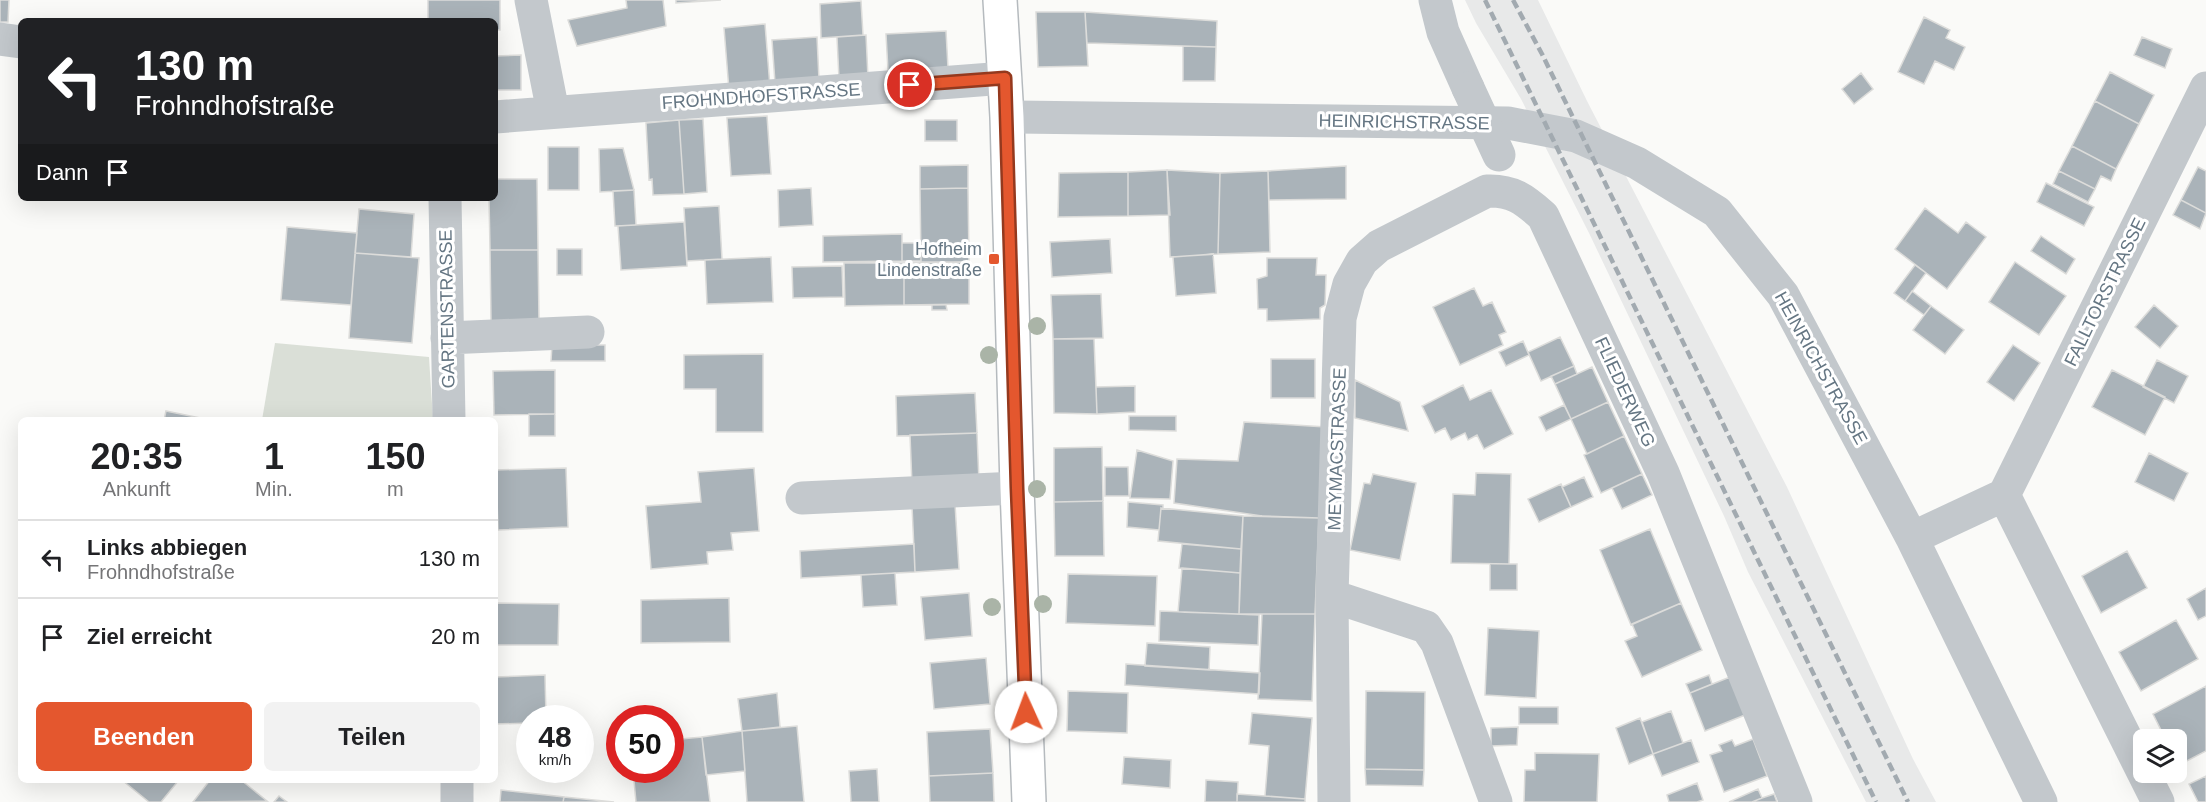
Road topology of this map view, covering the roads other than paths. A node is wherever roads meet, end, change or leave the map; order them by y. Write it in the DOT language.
graph roads {
  1 [pos="531,0"];
  2 [pos="1000,0"];
  3 [pos="1435,0"];
  4 [pos="0,39"];
  5 [pos="18,42"];
  6 [pos="1005,78"];
  7 [pos="2206,88"];
  8 [pos="553,112"];
  9 [pos="498,117"];
  10 [pos="1007,117"];
  11 [pos="1504,190"];
  12 [pos="445,201"];
  13 [pos="588,332"];
  14 [pos="447,338"];
  15 [pos="449,417"];
  16 [pos="1017,488"];
  17 [pos="2004,495"];
  18 [pos="802,498"];
  19 [pos="1912,538"];
  20 [pos="1332,596"];
  21 [pos="456,783"];
  22 [pos="457,802"];
  23 [pos="1029,802"];
  24 [pos="1334,802"];
  25 [pos="1496,802"];
  26 [pos="1796,802"];
  27 [pos="2041,802"];
  28 [pos="2158,802"];
  1 -- 8 [label="street"];
  2 -- 6 [label="main road"];
  3 -- 11 [label="street, bridge"];
  4 -- 5 [label="street"];
  6 -- 8 [label="street, FROHNDHOFSTRASSE"];
  6 -- 10 [label="main road"];
  7 -- 17 [label="street, FALLTORSTRASSE"];
  8 -- 9 [label="street, FROHNDHOFSTRASSE"];
  10 -- 16 [label="main road"];
  10 -- 19 [label="street, HEINRICHSTRASSE"];
  11 -- 20 [label="street, MEYMACSTRASSE"];
  11 -- 26 [label="street, FLIEDERWEG"];
  12 -- 14 [label="street, GARTENSTRASSE"];
  13 -- 14 [label="street"];
  14 -- 15 [label="street, GARTENSTRASSE"];
  16 -- 18 [label="street"];
  16 -- 23 [label="main road"];
  17 -- 19 [label="street"];
  17 -- 28 [label="street"];
  19 -- 27 [label="street, HEINRICHSTRASSE"];
  20 -- 24 [label="street, MEYMACSTRASSE"];
  20 -- 25 [label="street"];
  21 -- 22 [label="street"];
}
